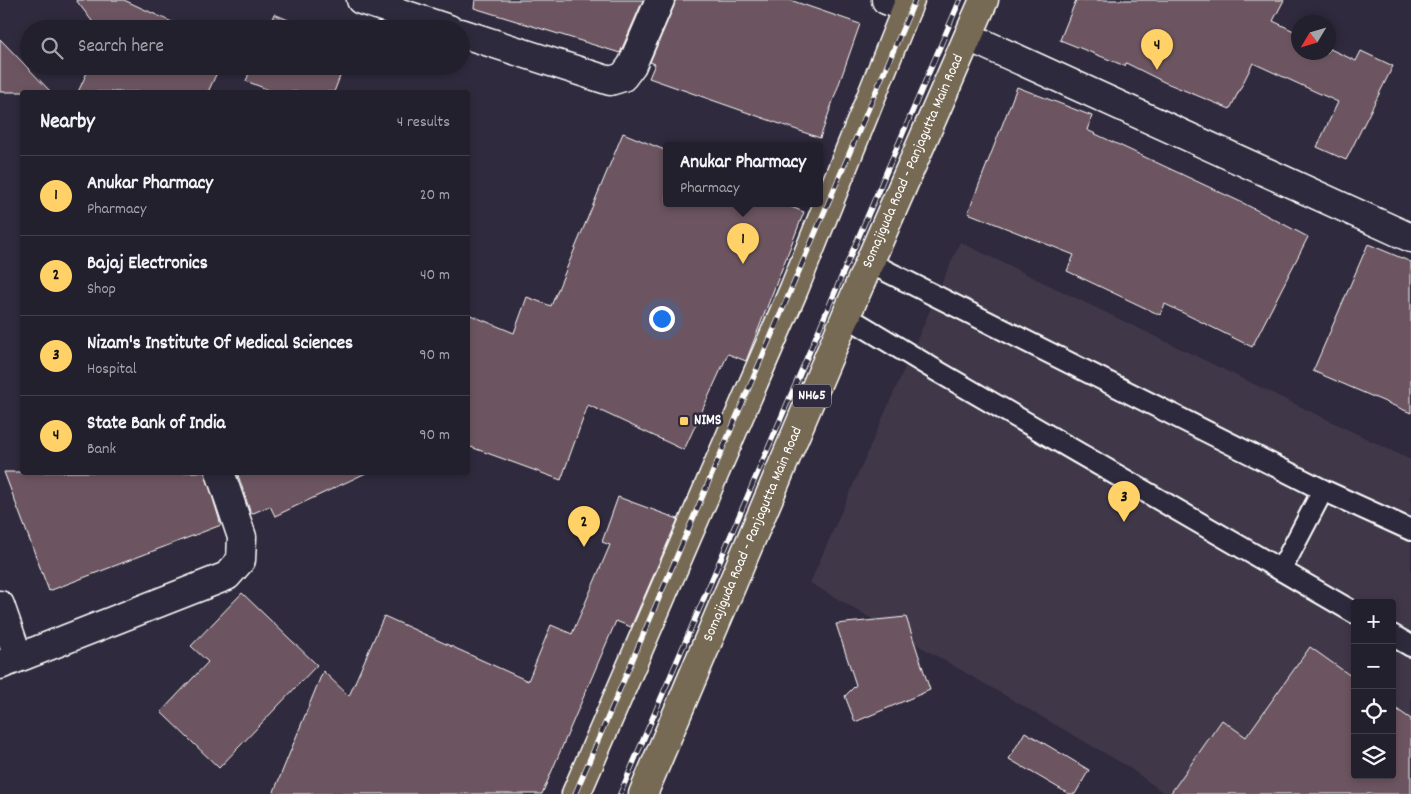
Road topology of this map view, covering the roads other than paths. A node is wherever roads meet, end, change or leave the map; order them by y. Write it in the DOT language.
graph roads {
  1 [pos="361,0"];
  2 [pos="660,0"];
  3 [pos="984,0"];
  4 [pos="901,3"];
  5 [pos="422,20"];
  6 [pos="470,36"];
  7 [pos="969,37"];
  8 [pos="1411,238"];
  9 [pos="870,263"];
  10 [pos="846,316"];
  11 [pos="221,475"];
  12 [pos="1323,490"];
  13 [pos="1411,530"];
  14 [pos="1281,570"];
  15 [pos="0,605"];
  16 [pos="1351,611"];
  17 [pos="1396,637"];
  18 [pos="1411,646"];
  19 [pos="9,661"];
  20 [pos="576,794"];
  21 [pos="643,794"];
  1 -- 5 [label="street"];
  2 -- 6 [label="street"];
  3 -- 7 [label="highway, Somajiguda Road - Panjagutta Main Road / NH65"];
  4 -- 20 [label="highway"];
  7 -- 8 [label="street"];
  7 -- 9 [label="highway, Somajiguda Road - Panjagutta Main Road / NH65"];
  9 -- 10 [label="highway, Somajiguda Road - Panjagutta Main Road / NH65"];
  9 -- 12 [label="lane"];
  10 -- 14 [label="lane"];
  10 -- 21 [label="highway, Somajiguda Road - Panjagutta Main Road / NH65"];
  11 -- 19 [label="street"];
  12 -- 13 [label="lane"];
  12 -- 14 [label="lane"];
  14 -- 16 [label="lane"];
  15 -- 19 [label="street"];
  17 -- 18 [label="lane"];
}
